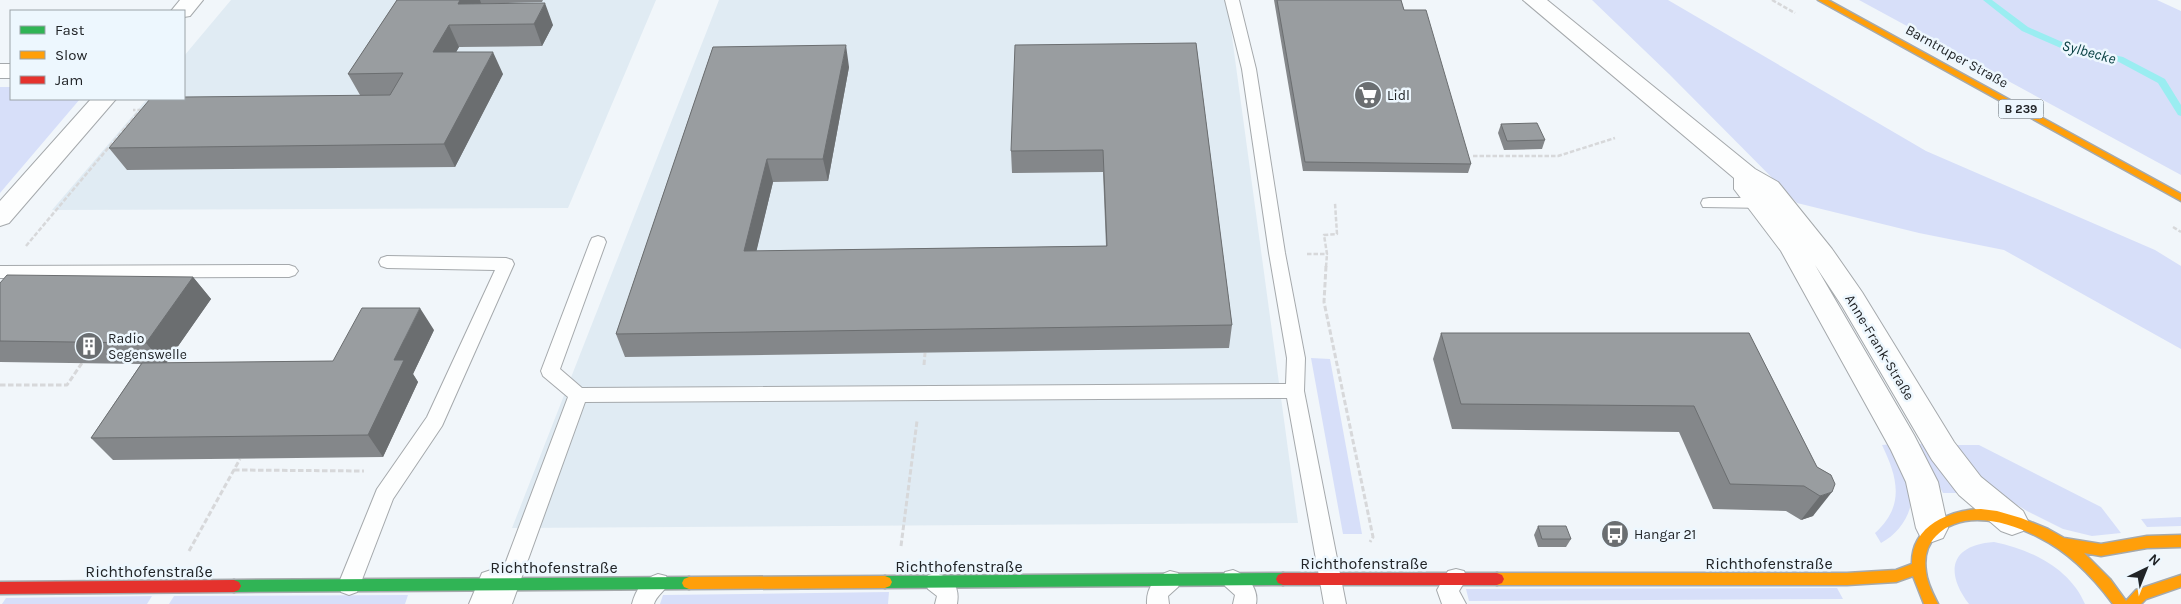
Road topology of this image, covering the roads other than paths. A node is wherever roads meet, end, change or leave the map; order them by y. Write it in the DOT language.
graph roads {
  1 [pos="192,0"];
  2 [pos="1232,0"];
  3 [pos="1534,0"];
  4 [pos="1822,0"];
  5 [pos="183,10"];
  6 [pos="98,105"];
  7 [pos="2181,198"];
  8 [pos="1768,202"];
  9 [pos="1709,203"];
  10 [pos="0,217"];
  11 [pos="598,242"];
  12 [pos="386,262"];
  13 [pos="289,271"];
  14 [pos="2,272"];
  15 [pos="1295,392"];
  16 [pos="578,395"];
  17 [pos="1876,395"];
  18 [pos="1909,395"];
  19 [pos="2012,521"];
  20 [pos="1932,528"];
  21 [pos="2181,541"];
  22 [pos="2061,543"];
  23 [pos="1917,568"];
  24 [pos="1456,578"];
  25 [pos="1330,579"];
  26 [pos="1170,580"];
  27 [pos="1233,580"];
  28 [pos="2181,581"];
  29 [pos="936,582"];
  30 [pos="658,583"];
  31 [pos="349,585"];
  32 [pos="0,588"];
  33 [pos="421,594"];
  34 [pos="497,594"];
  35 [pos="643,604"];
  36 [pos="946,604"];
  37 [pos="1158,604"];
  38 [pos="1244,604"];
  39 [pos="1335,604"];
  40 [pos="1455,604"];
  41 [pos="1931,604"];
  42 [pos="2121,604"];
  43 [pos="2132,604"];
  1 -- 5 [label="street"];
  2 -- 15 [label="lane"];
  3 -- 8 [label="street, Anne-Frank-Straße"];
  4 -- 7 [label="street, Barntruper Straße / B 239"];
  6 -- 10 [label="street"];
  8 -- 9 [label="lane"];
  8 -- 17 [label="street, Anne-Frank-Straße"];
  8 -- 18 [label="street, Anne-Frank-Straße"];
  11 -- 16 [label="lane"];
  12 -- 31 [label="lane"];
  13 -- 14 [label="lane"];
  15 -- 16 [label="lane"];
  15 -- 25 [label="lane"];
  16 -- 34 [label="lane"];
  17 -- 18 [label="lane"];
  17 -- 20 [label="street, Anne-Frank-Straße"];
  18 -- 19 [label="street, Anne-Frank-Straße"];
  19 -- 20 [label="street"];
  19 -- 22 [label="street"];
  20 -- 23 [label="street"];
  21 -- 22 [label="street"];
  22 -- 42 [label="street"];
  23 -- 24 [label="street, Richthofenstraße"];
  23 -- 41 [label="street"];
  24 -- 25 [label="street, Richthofenstraße"];
  24 -- 40 [label="lane"];
  25 -- 27 [label="street, Richthofenstraße"];
  25 -- 39 [label="lane"];
  26 -- 27 [label="street, Richthofenstraße"];
  26 -- 29 [label="street, Richthofenstraße"];
  26 -- 37 [label="lane"];
  27 -- 38 [label="lane"];
  28 -- 43 [label="street"];
  29 -- 30 [label="street, Richthofenstraße"];
  29 -- 36 [label="lane"];
  30 -- 34 [label="street, Richthofenstraße"];
  30 -- 35 [label="lane"];
  31 -- 32 [label="street, Richthofenstraße"];
  31 -- 33 [label="street, Richthofenstraße"];
  33 -- 34 [label="street, Richthofenstraße"];
}
